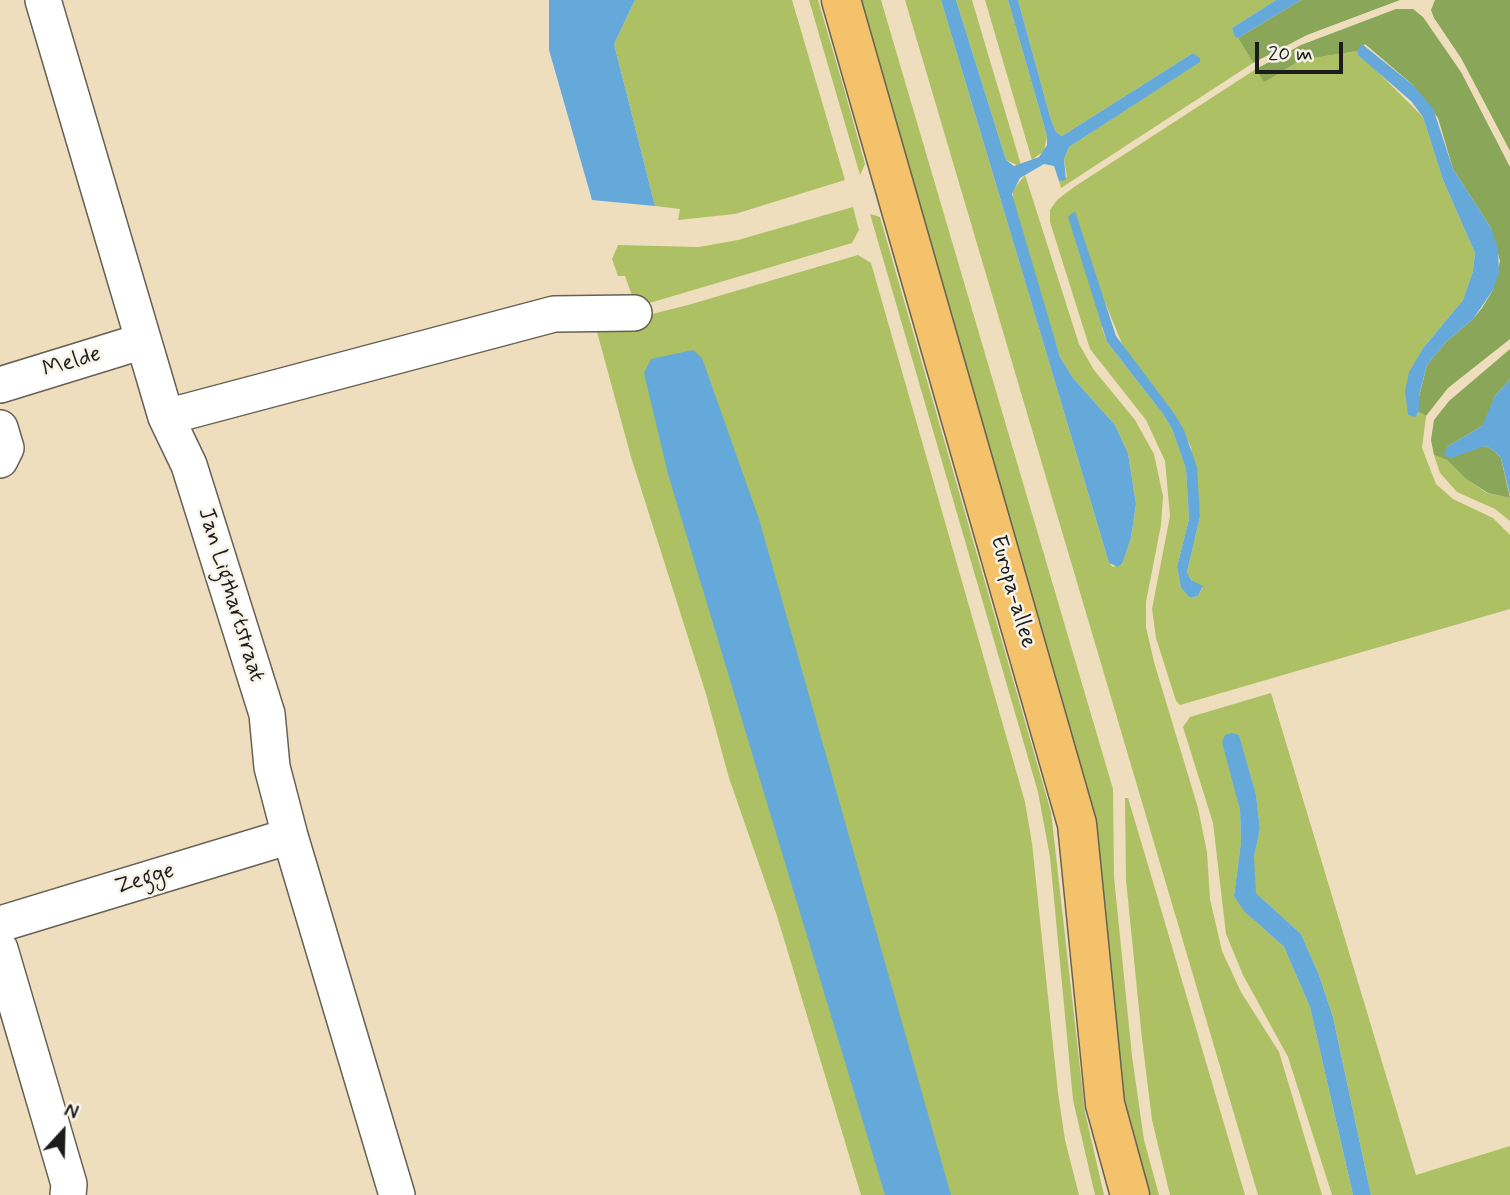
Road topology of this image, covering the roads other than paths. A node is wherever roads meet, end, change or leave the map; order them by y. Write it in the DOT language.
graph roads {
  1 [pos="43,0"];
  2 [pos="841,0"];
  3 [pos="634,313"];
  4 [pos="143,341"];
  5 [pos="0,385"];
  6 [pos="166,417"];
  7 [pos="0,428"];
  8 [pos="0,460"];
  9 [pos="290,836"];
  10 [pos="0,924"];
  11 [pos="0,948"];
  12 [pos="68,1195"];
  13 [pos="397,1195"];
  14 [pos="1130,1195"];
  1 -- 4 [label="street, Jan Ligthartstraat"];
  2 -- 14 [label="main road, Europa-allee"];
  3 -- 6 [label="street"];
  4 -- 5 [label="street, Melde"];
  4 -- 6 [label="street, Jan Ligthartstraat"];
  6 -- 9 [label="street, Jan Ligthartstraat"];
  7 -- 8 [label="street"];
  9 -- 10 [label="street, Zegge"];
  9 -- 13 [label="street, Jan Ligthartstraat"];
  11 -- 12 [label="street"];
}
